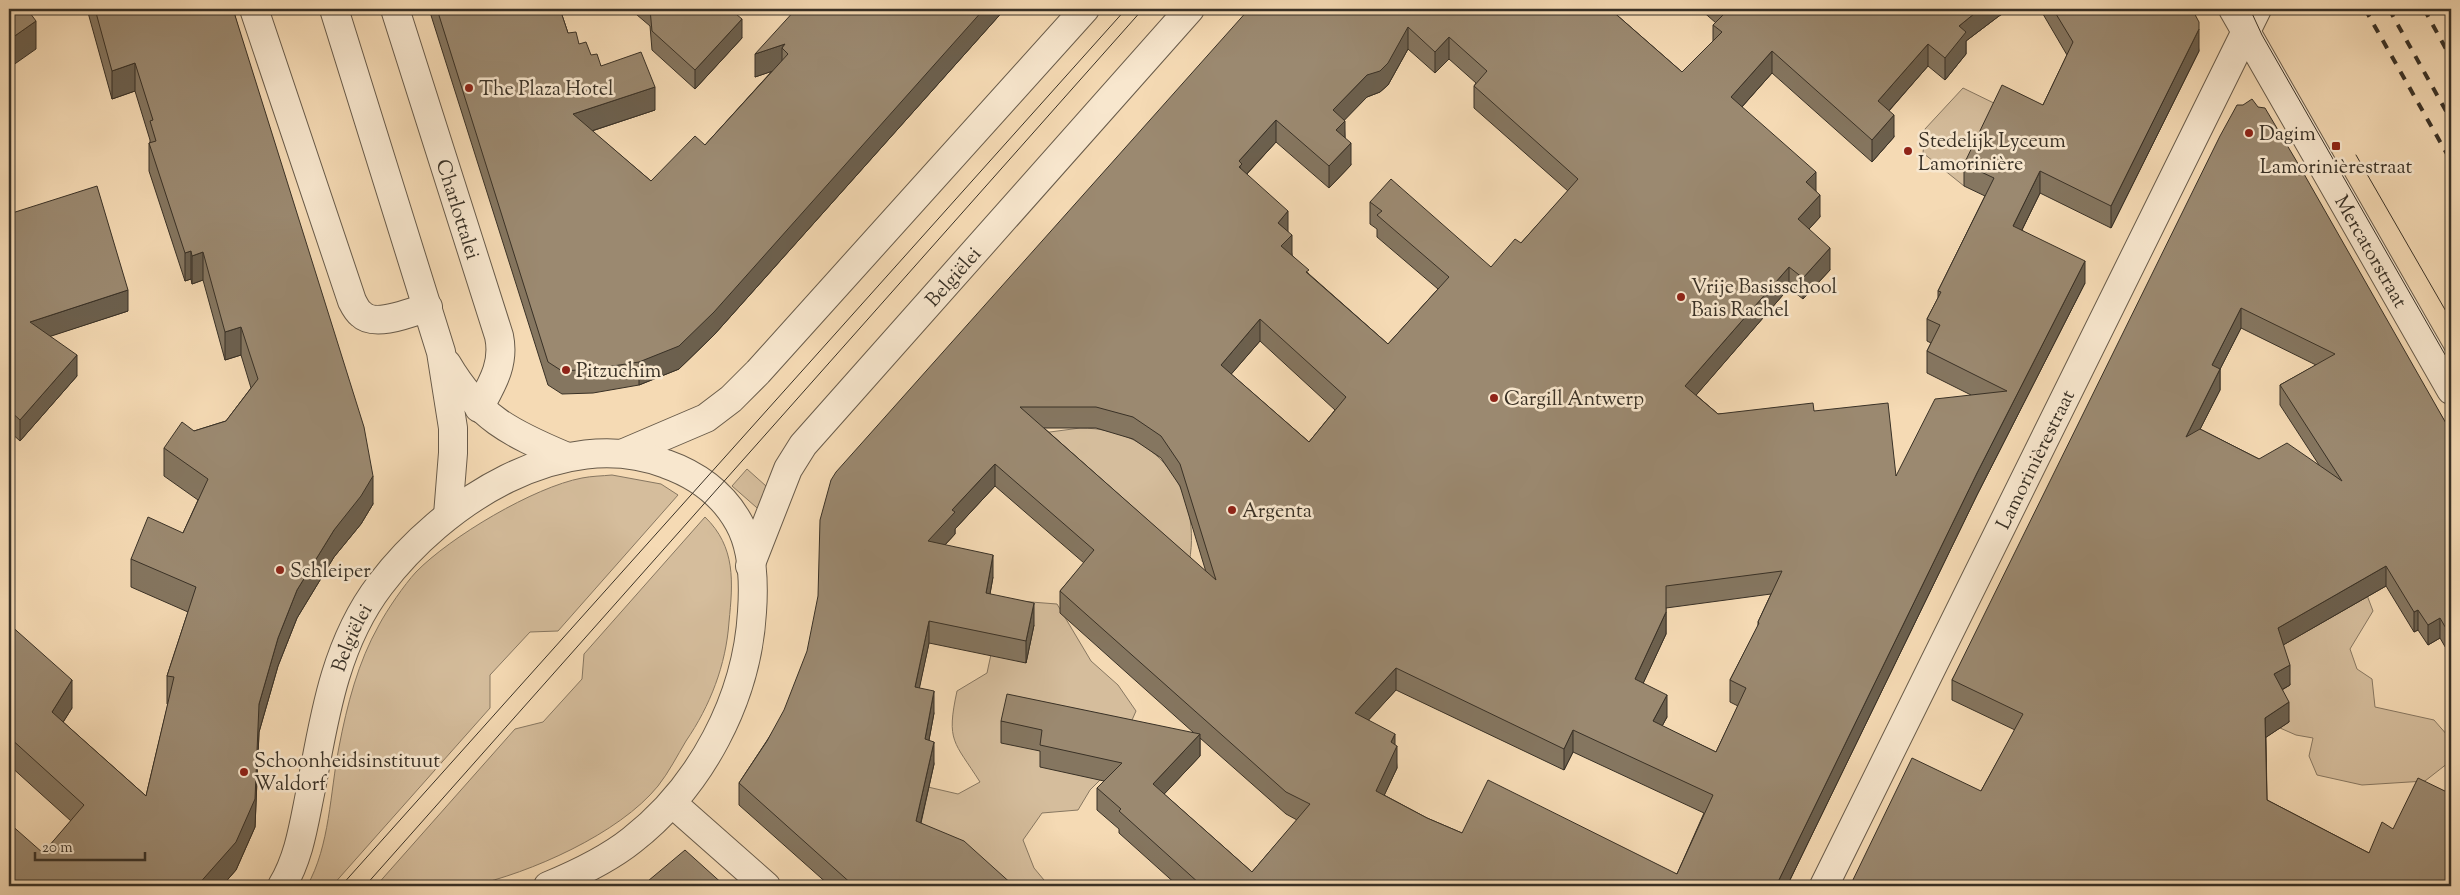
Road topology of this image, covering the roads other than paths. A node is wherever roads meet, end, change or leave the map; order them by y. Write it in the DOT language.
graph roads {
  1 [pos="254,9"];
  2 [pos="334,9"];
  3 [pos="395,9"];
  4 [pos="1085,9"];
  5 [pos="1190,9"];
  6 [pos="2245,16"];
  7 [pos="428,307"];
  8 [pos="441,352"];
  9 [pos="2451,390"];
  10 [pos="479,408"];
  11 [pos="624,453"];
  12 [pos="564,456"];
  13 [pos="448,515"];
  14 [pos="750,566"];
  15 [pos="672,803"];
  16 [pos="282,886"];
  17 [pos="548,886"];
  18 [pos="766,886"];
  19 [pos="1824,886"];
  1 -- 7 [label="street"];
  2 -- 7 [label="street"];
  3 -- 10 [label="street, Charlottalei"];
  4 -- 11 [label="street, Belgiëlei"];
  5 -- 14 [label="street, Belgiëlei"];
  6 -- 9 [label="street, Mercatorstraat"];
  6 -- 19 [label="street, Lamorinièrestraat"];
  7 -- 8 [label="street"];
  8 -- 10 [label="street"];
  8 -- 13 [label="street"];
  10 -- 12 [label="street"];
  11 -- 12 [label="street, Belgiëlei"];
  11 -- 14 [label="street, Belgiëlei"];
  12 -- 13 [label="street, Belgiëlei"];
  13 -- 16 [label="street, Belgiëlei"];
  14 -- 15 [label="street, Belgiëlei"];
  15 -- 17 [label="street, Belgiëlei"];
  15 -- 18 [label="street"];
}
